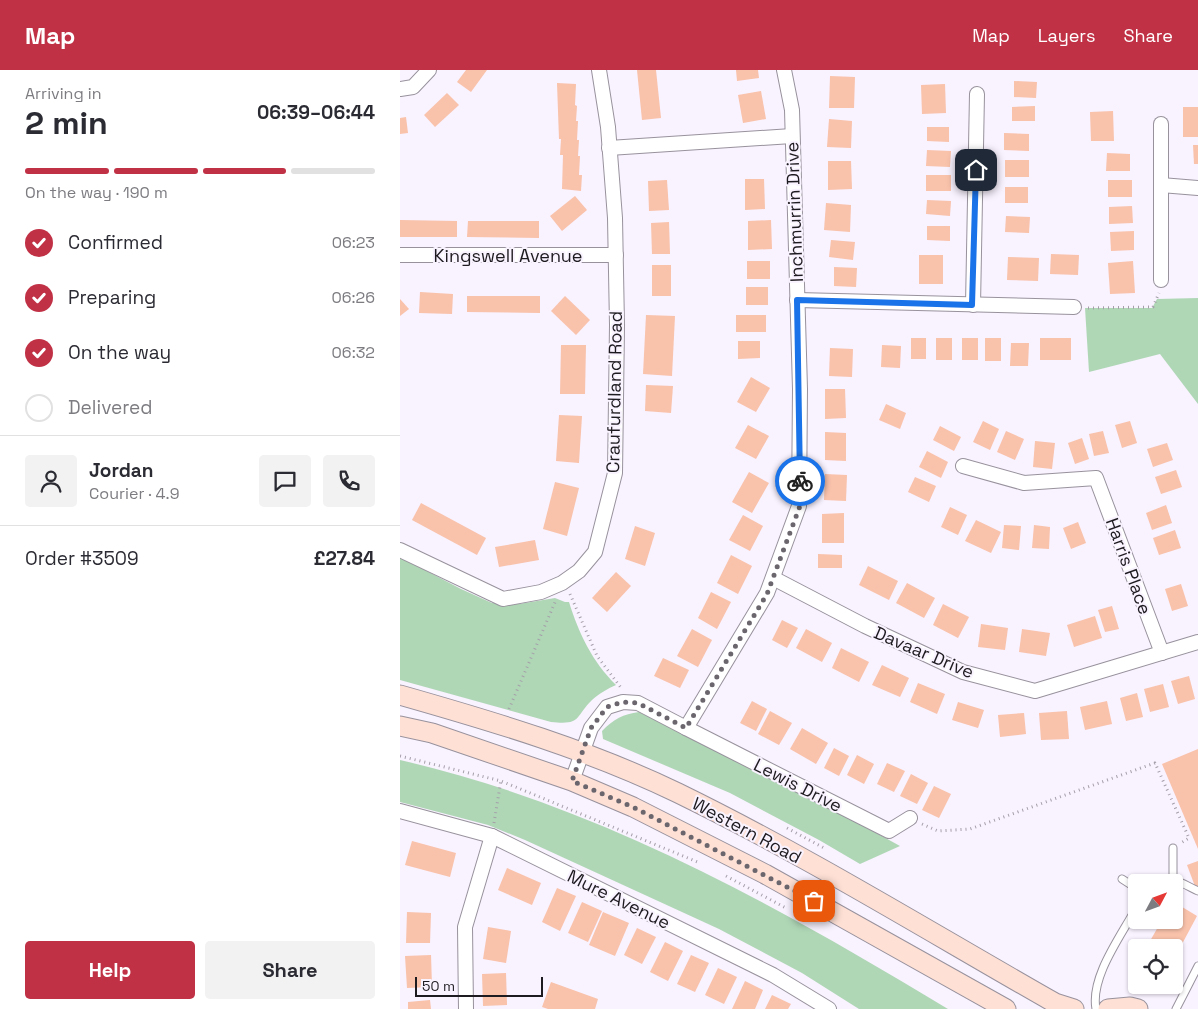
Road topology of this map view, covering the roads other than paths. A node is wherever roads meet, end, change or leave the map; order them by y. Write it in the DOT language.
graph roads {
  1 [pos="429,70"];
  2 [pos="599,70"];
  3 [pos="784,70"];
  4 [pos="400,89"];
  5 [pos="977,94"];
  6 [pos="1161,124"];
  7 [pos="792,136"];
  8 [pos="610,148"];
  9 [pos="1161,185"];
  10 [pos="1198,188"];
  11 [pos="400,255"];
  12 [pos="616,255"];
  13 [pos="1161,280"];
  14 [pos="797,300"];
  15 [pos="972,305"];
  16 [pos="1074,307"];
  17 [pos="963,466"];
  18 [pos="400,550"];
  19 [pos="773,578"];
  20 [pos="1198,642"];
  21 [pos="1162,653"];
  22 [pos="400,694"];
  23 [pos="400,726"];
  24 [pos="686,728"];
  25 [pos="583,752"];
  26 [pos="572,781"];
  27 [pos="400,811"];
  28 [pos="910,818"];
  29 [pos="492,836"];
  30 [pos="1173,848"];
  31 [pos="1173,874"];
  32 [pos="1122,879"];
  33 [pos="1128,883"];
  34 [pos="1183,883"];
  35 [pos="1198,891"];
  36 [pos="1128,923"];
  37 [pos="1198,967"];
  38 [pos="466,1009"];
  39 [pos="829,1009"];
  40 [pos="1006,1009"];
  41 [pos="1074,1009"];
  42 [pos="1096,1009"];
  43 [pos="1108,1009"];
  44 [pos="1138,1009"];
  45 [pos="1176,1009"];
  1 -- 4 [label="street"];
  2 -- 8 [label="street, Craufurdland Road"];
  3 -- 7 [label="street, Inchmurrin Drive"];
  5 -- 15 [label="street"];
  6 -- 9 [label="street"];
  7 -- 8 [label="street"];
  7 -- 14 [label="street, Inchmurrin Drive"];
  8 -- 12 [label="street, Craufurdland Road"];
  9 -- 10 [label="street"];
  9 -- 13 [label="street"];
  11 -- 12 [label="street, Kingswell Avenue"];
  12 -- 18 [label="street, Craufurdland Road"];
  14 -- 15 [label="street"];
  14 -- 19 [label="street, Inchmurrin Drive"];
  15 -- 16 [label="street"];
  17 -- 21 [label="street, Harris Place"];
  19 -- 21 [label="street, Davaar Drive"];
  19 -- 24 [label="street, Inchmurrin Drive"];
  20 -- 21 [label="street, Davaar Drive"];
  22 -- 25 [label="main road, Western Road"];
  23 -- 26 [label="main road, Western Road"];
  24 -- 25 [label="street"];
  24 -- 28 [label="street, Lewis Drive"];
  25 -- 26 [label="street"];
  25 -- 41 [label="main road, Western Road"];
  26 -- 40 [label="main road, Western Road"];
  27 -- 29 [label="street, Mure Avenue"];
  29 -- 38 [label="street"];
  29 -- 39 [label="street, Mure Avenue"];
  30 -- 31 [label="lane"];
  32 -- 33 [label="lane"];
  34 -- 35 [label="lane"];
  36 -- 42 [label="lane"];
  37 -- 45 [label="lane"];
  43 -- 44 [label="main road"];
}
